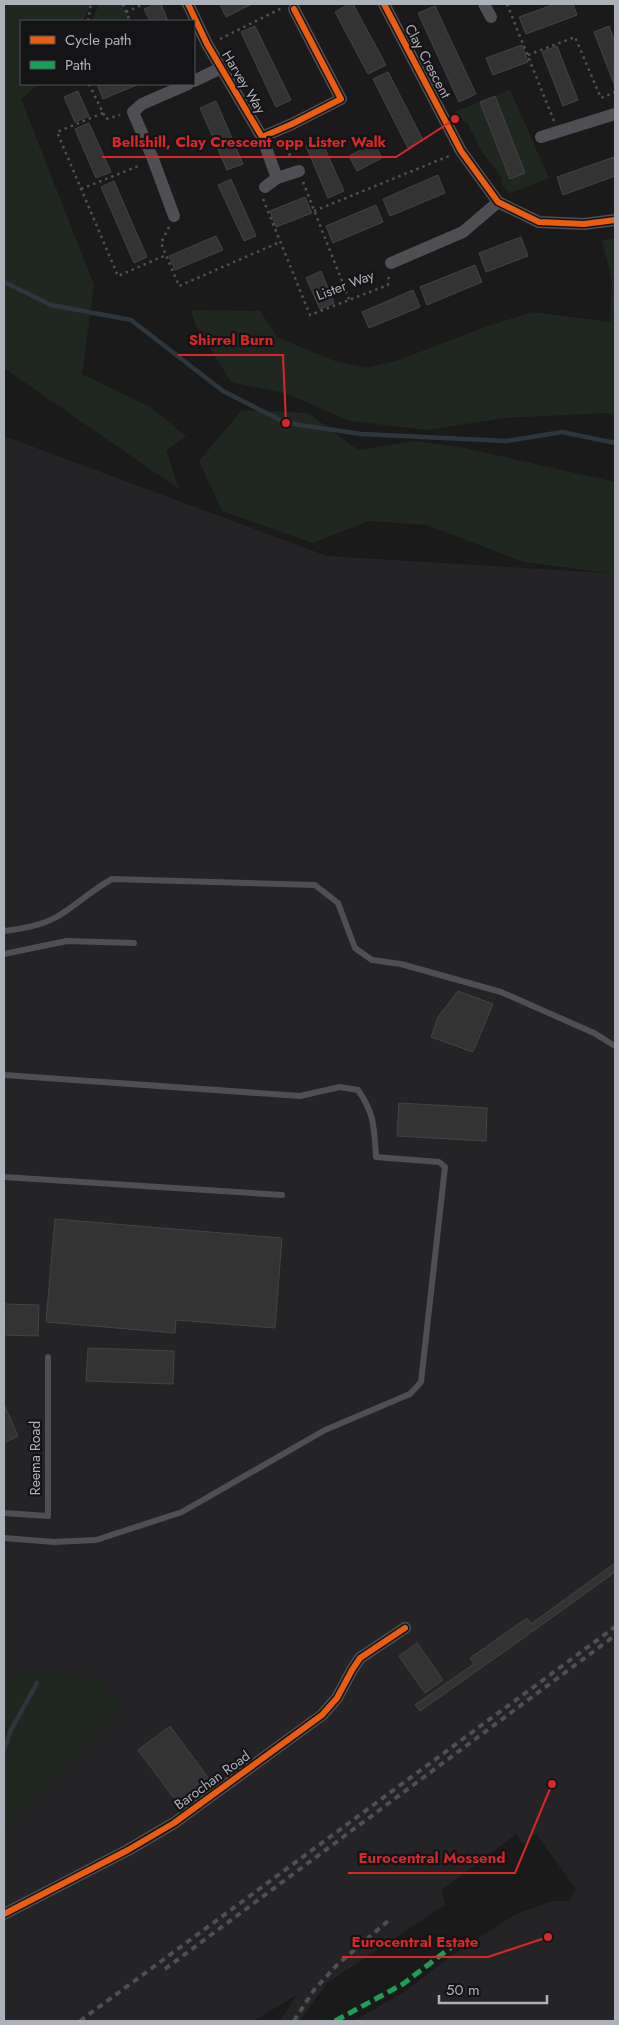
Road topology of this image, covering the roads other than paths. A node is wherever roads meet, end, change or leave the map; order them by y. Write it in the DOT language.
graph roads {
  1 [pos="188,4"];
  2 [pos="386,4"];
  3 [pos="484,4"];
  4 [pos="292,6"];
  5 [pos="490,17"];
  6 [pos="221,68"];
  7 [pos="195,81"];
  8 [pos="186,85"];
  9 [pos="615,114"];
  10 [pos="262,137"];
  11 [pos="541,137"];
  12 [pos="299,171"];
  13 [pos="277,178"];
  14 [pos="265,187"];
  15 [pos="498,202"];
  16 [pos="174,216"];
  17 [pos="615,220"];
  18 [pos="391,263"];
  19 [pos="4,931"];
  20 [pos="134,943"];
  21 [pos="4,954"];
  22 [pos="615,1046"];
  23 [pos="4,1075"];
  24 [pos="4,1177"];
  25 [pos="282,1195"];
  26 [pos="48,1357"];
  27 [pos="4,1513"];
  28 [pos="4,1538"];
  29 [pos="405,1628"];
  30 [pos="4,1914"];
  1 -- 6 [label="street, Harvey Way"];
  2 -- 15 [label="street, Clay Crescent"];
  3 -- 5 [label="street"];
  4 -- 10 [label="street"];
  6 -- 7 [label="street"];
  6 -- 10 [label="street, Harvey Way"];
  8 -- 16 [label="street"];
  9 -- 11 [label="street"];
  10 -- 13 [label="street"];
  12 -- 13 [label="street"];
  13 -- 14 [label="street"];
  15 -- 17 [label="street, Clay Crescent"];
  15 -- 18 [label="street"];
  19 -- 22 [label="lane"];
  20 -- 21 [label="lane"];
  23 -- 28 [label="lane"];
  24 -- 25 [label="lane"];
  26 -- 27 [label="lane, Reema Road"];
  29 -- 30 [label="street, Barochan Road"];
}
